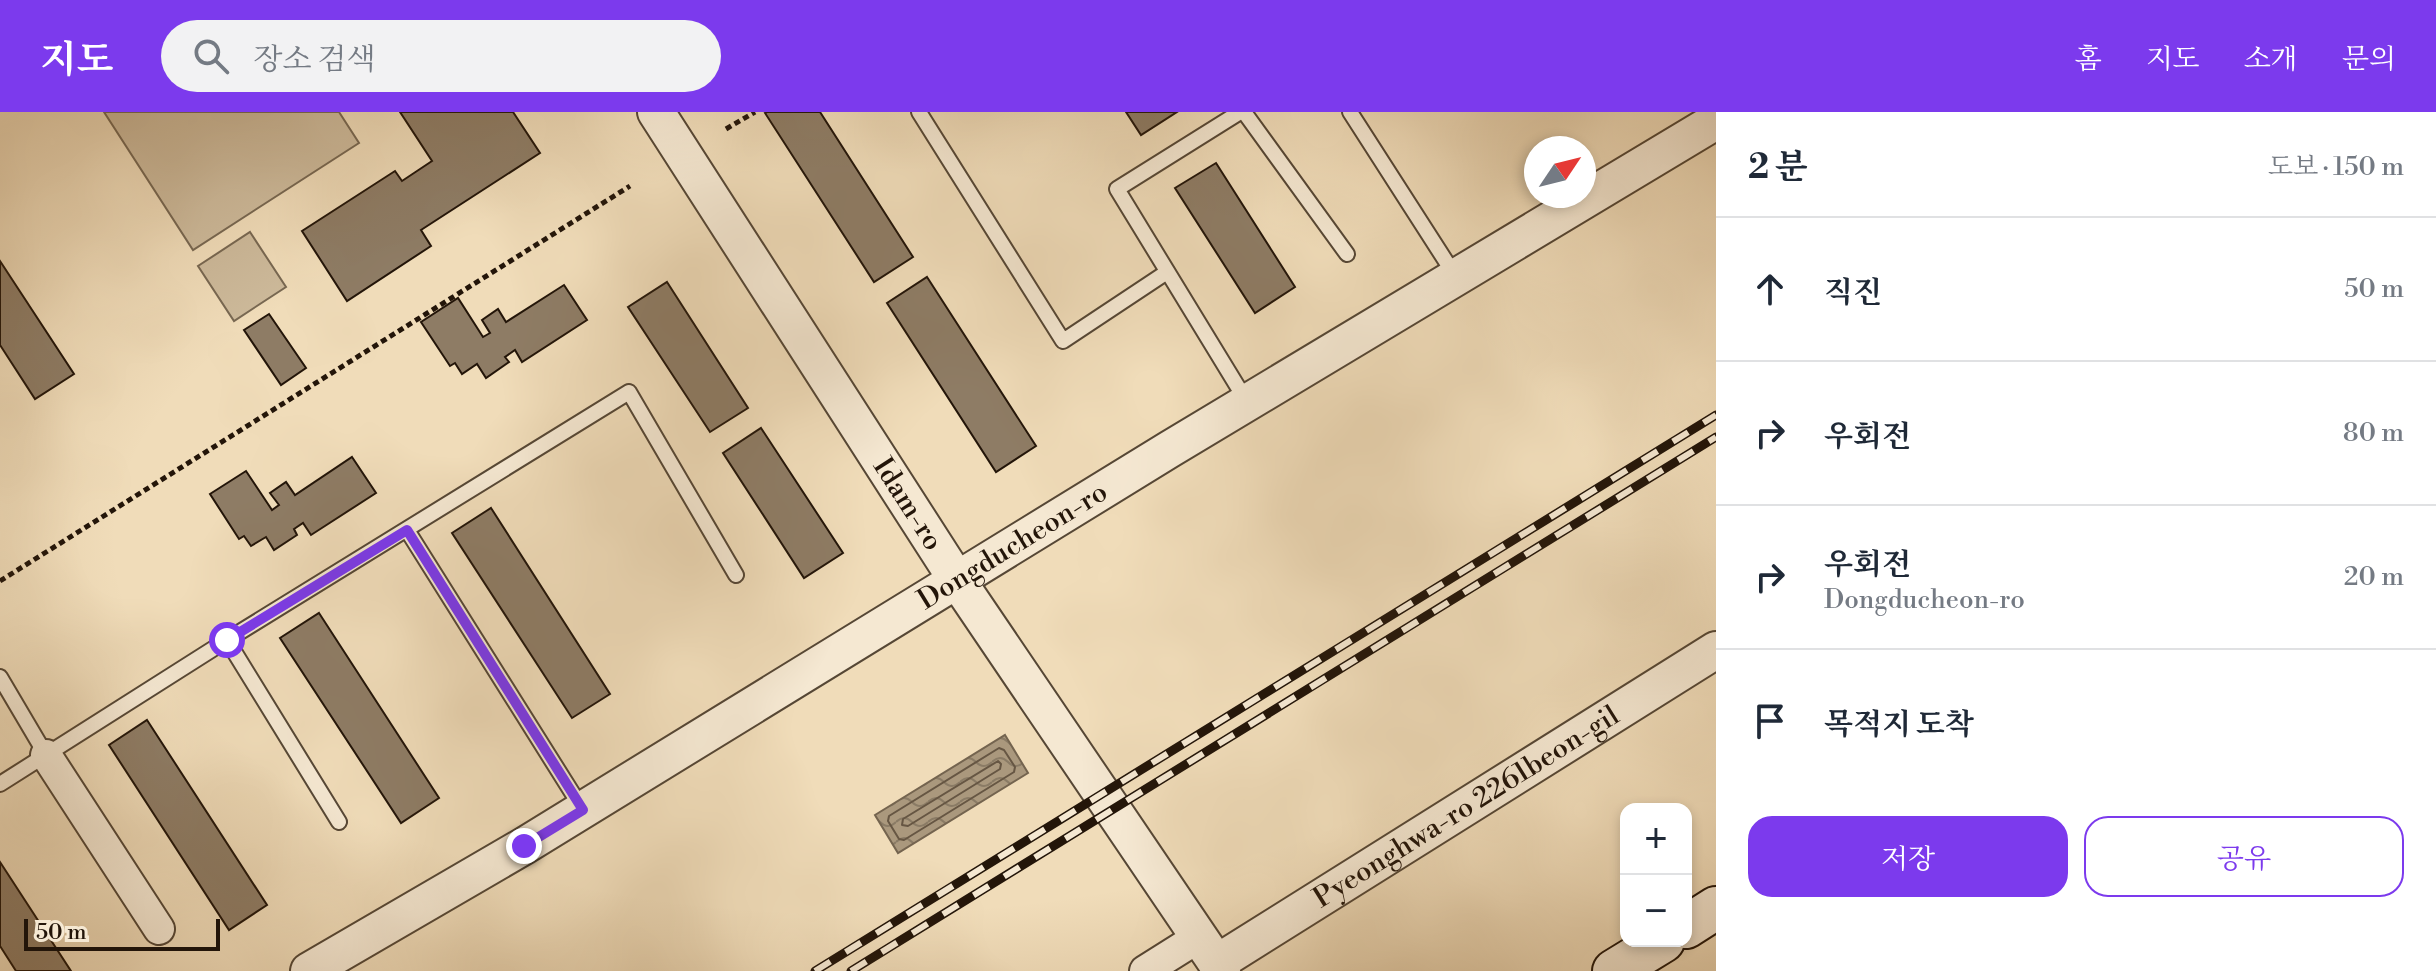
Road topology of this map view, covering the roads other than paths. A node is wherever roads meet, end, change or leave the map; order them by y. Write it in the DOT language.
graph roads {
  1 [pos="656,112"];
  2 [pos="919,112"];
  3 [pos="1242,112"];
  4 [pos="1350,112"];
  5 [pos="1716,121"];
  6 [pos="1347,254"];
  7 [pos="1167,272"];
  8 [pos="1456,278"];
  9 [pos="1248,403"];
  10 [pos="407,530"];
  11 [pos="736,575"];
  12 [pos="957,580"];
  13 [pos="227,640"];
  14 [pos="1716,650"];
  15 [pos="0,677"];
  16 [pos="46,755"];
  17 [pos="0,784"];
  18 [pos="583,810"];
  19 [pos="339,822"];
  20 [pos="1716,908"];
  21 [pos="1692,923"];
  22 [pos="159,929"];
  23 [pos="1653,947"];
  24 [pos="1213,957"];
  25 [pos="309,971"];
  26 [pos="1145,971"];
  27 [pos="1614,971"];
  1 -- 12 [label="street, Idam-ro"];
  2 -- 7 [label="lane"];
  3 -- 6 [label="lane"];
  3 -- 7 [label="lane"];
  4 -- 8 [label="lane"];
  5 -- 8 [label="street, Dongducheon-ro"];
  7 -- 9 [label="lane"];
  8 -- 9 [label="street, Dongducheon-ro"];
  9 -- 12 [label="street, Dongducheon-ro"];
  10 -- 11 [label="lane"];
  10 -- 13 [label="lane"];
  10 -- 18 [label="lane"];
  12 -- 18 [label="street, Dongducheon-ro"];
  12 -- 24 [label="street, Idam-ro"];
  13 -- 16 [label="lane"];
  13 -- 19 [label="lane"];
  14 -- 24 [label="street, Pyeonghwa-ro 2261beon-gil"];
  15 -- 16 [label="lane"];
  16 -- 17 [label="lane"];
  16 -- 22 [label="street"];
  18 -- 25 [label="street, Dongducheon-ro"];
  20 -- 21 [label="main road"];
  23 -- 27 [label="main road"];
  24 -- 26 [label="street"];
}
